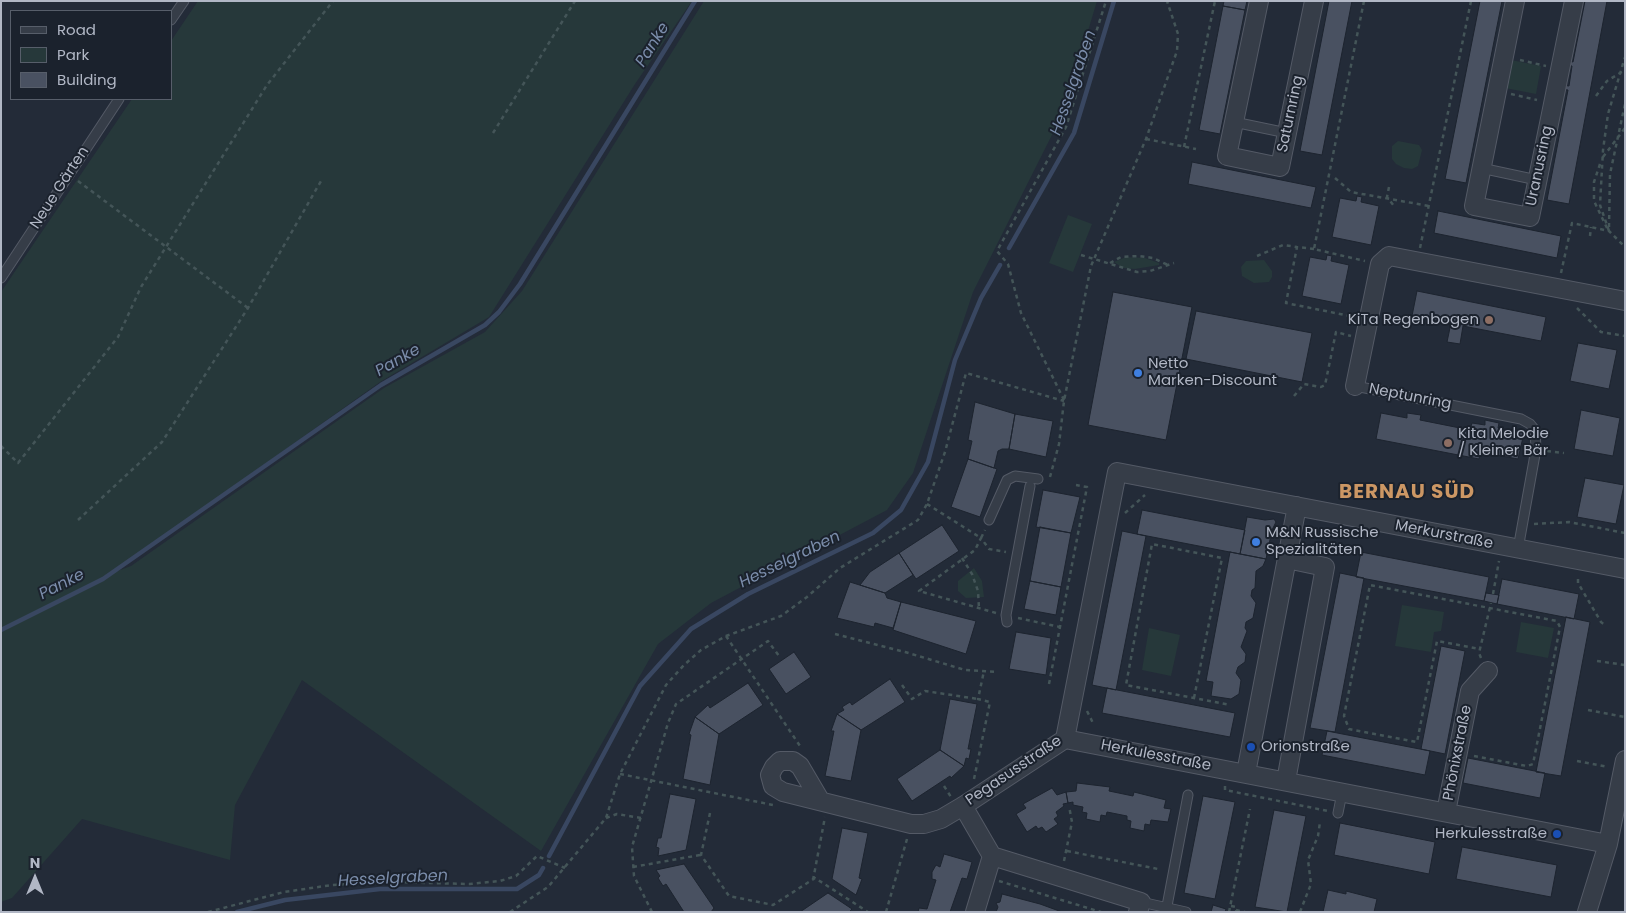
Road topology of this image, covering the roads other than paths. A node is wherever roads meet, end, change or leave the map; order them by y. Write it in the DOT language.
graph roads {
  1 [pos="184,1"];
  2 [pos="1259,1"];
  3 [pos="1314,1"];
  4 [pos="1516,1"];
  5 [pos="1574,1"];
  6 [pos="172,19"];
  7 [pos="118,100"];
  8 [pos="1234,122"];
  9 [pos="1287,132"];
  10 [pos="1481,168"];
  11 [pos="1537,180"];
  12 [pos="1,278"];
  13 [pos="1625,301"];
  14 [pos="1355,386"];
  15 [pos="1116,472"];
  16 [pos="1038,479"];
  17 [pos="1030,486"];
  18 [pos="1298,506"];
  19 [pos="989,520"];
  20 [pos="1510,547"];
  21 [pos="1287,560"];
  22 [pos="1625,569"];
  23 [pos="1006,619"];
  24 [pos="1488,671"];
  25 [pos="1065,739"];
  26 [pos="1624,765"];
  27 [pos="1246,773"];
  28 [pos="1286,781"];
  29 [pos="1342,793"];
  30 [pos="1188,795"];
  31 [pos="963,806"];
  32 [pos="820,810"];
  33 [pos="1446,812"];
  34 [pos="1338,813"];
  35 [pos="1608,844"];
  36 [pos="992,856"];
  37 [pos="1167,906"];
  38 [pos="1140,907"];
  39 [pos="975,912"];
  40 [pos="1186,912"];
  41 [pos="1587,912"];
  1 -- 6 [label="lane"];
  2 -- 8 [label="street, Saturnring"];
  3 -- 9 [label="street, Saturnring"];
  4 -- 10 [label="street, Uranusring"];
  5 -- 11 [label="street, Uranusring"];
  7 -- 12 [label="lane, Neue Gärten"];
  8 -- 9 [label="lane"];
  8 -- 9 [label="street, Saturnring"];
  10 -- 11 [label="lane"];
  10 -- 11 [label="street, Uranusring"];
  13 -- 14 [label="street, Neptunring"];
  14 -- 20 [label="lane, Neptunring"];
  15 -- 18 [label="street, Merkurstraße"];
  15 -- 25 [label="street, Pegasusstraße"];
  16 -- 19 [label="lane"];
  17 -- 23 [label="lane"];
  18 -- 20 [label="street, Merkurstraße"];
  18 -- 21 [label="street"];
  20 -- 22 [label="street, Merkurstraße"];
  21 -- 27 [label="street"];
  21 -- 28 [label="street"];
  24 -- 33 [label="street, Phönixstraße"];
  25 -- 27 [label="street, Herkulesstraße"];
  25 -- 31 [label="street, Pegasusstraße"];
  26 -- 35 [label="street"];
  27 -- 28 [label="street, Herkulesstraße"];
  28 -- 29 [label="street, Herkulesstraße"];
  29 -- 33 [label="street, Herkulesstraße"];
  29 -- 34 [label="lane"];
  30 -- 37 [label="lane"];
  31 -- 32 [label="street, Pegasusstraße"];
  31 -- 36 [label="street"];
  33 -- 35 [label="street, Herkulesstraße"];
  35 -- 41 [label="street"];
  36 -- 38 [label="street"];
  36 -- 39 [label="street"];
  37 -- 38 [label="lane"];
  37 -- 40 [label="lane"];
}
